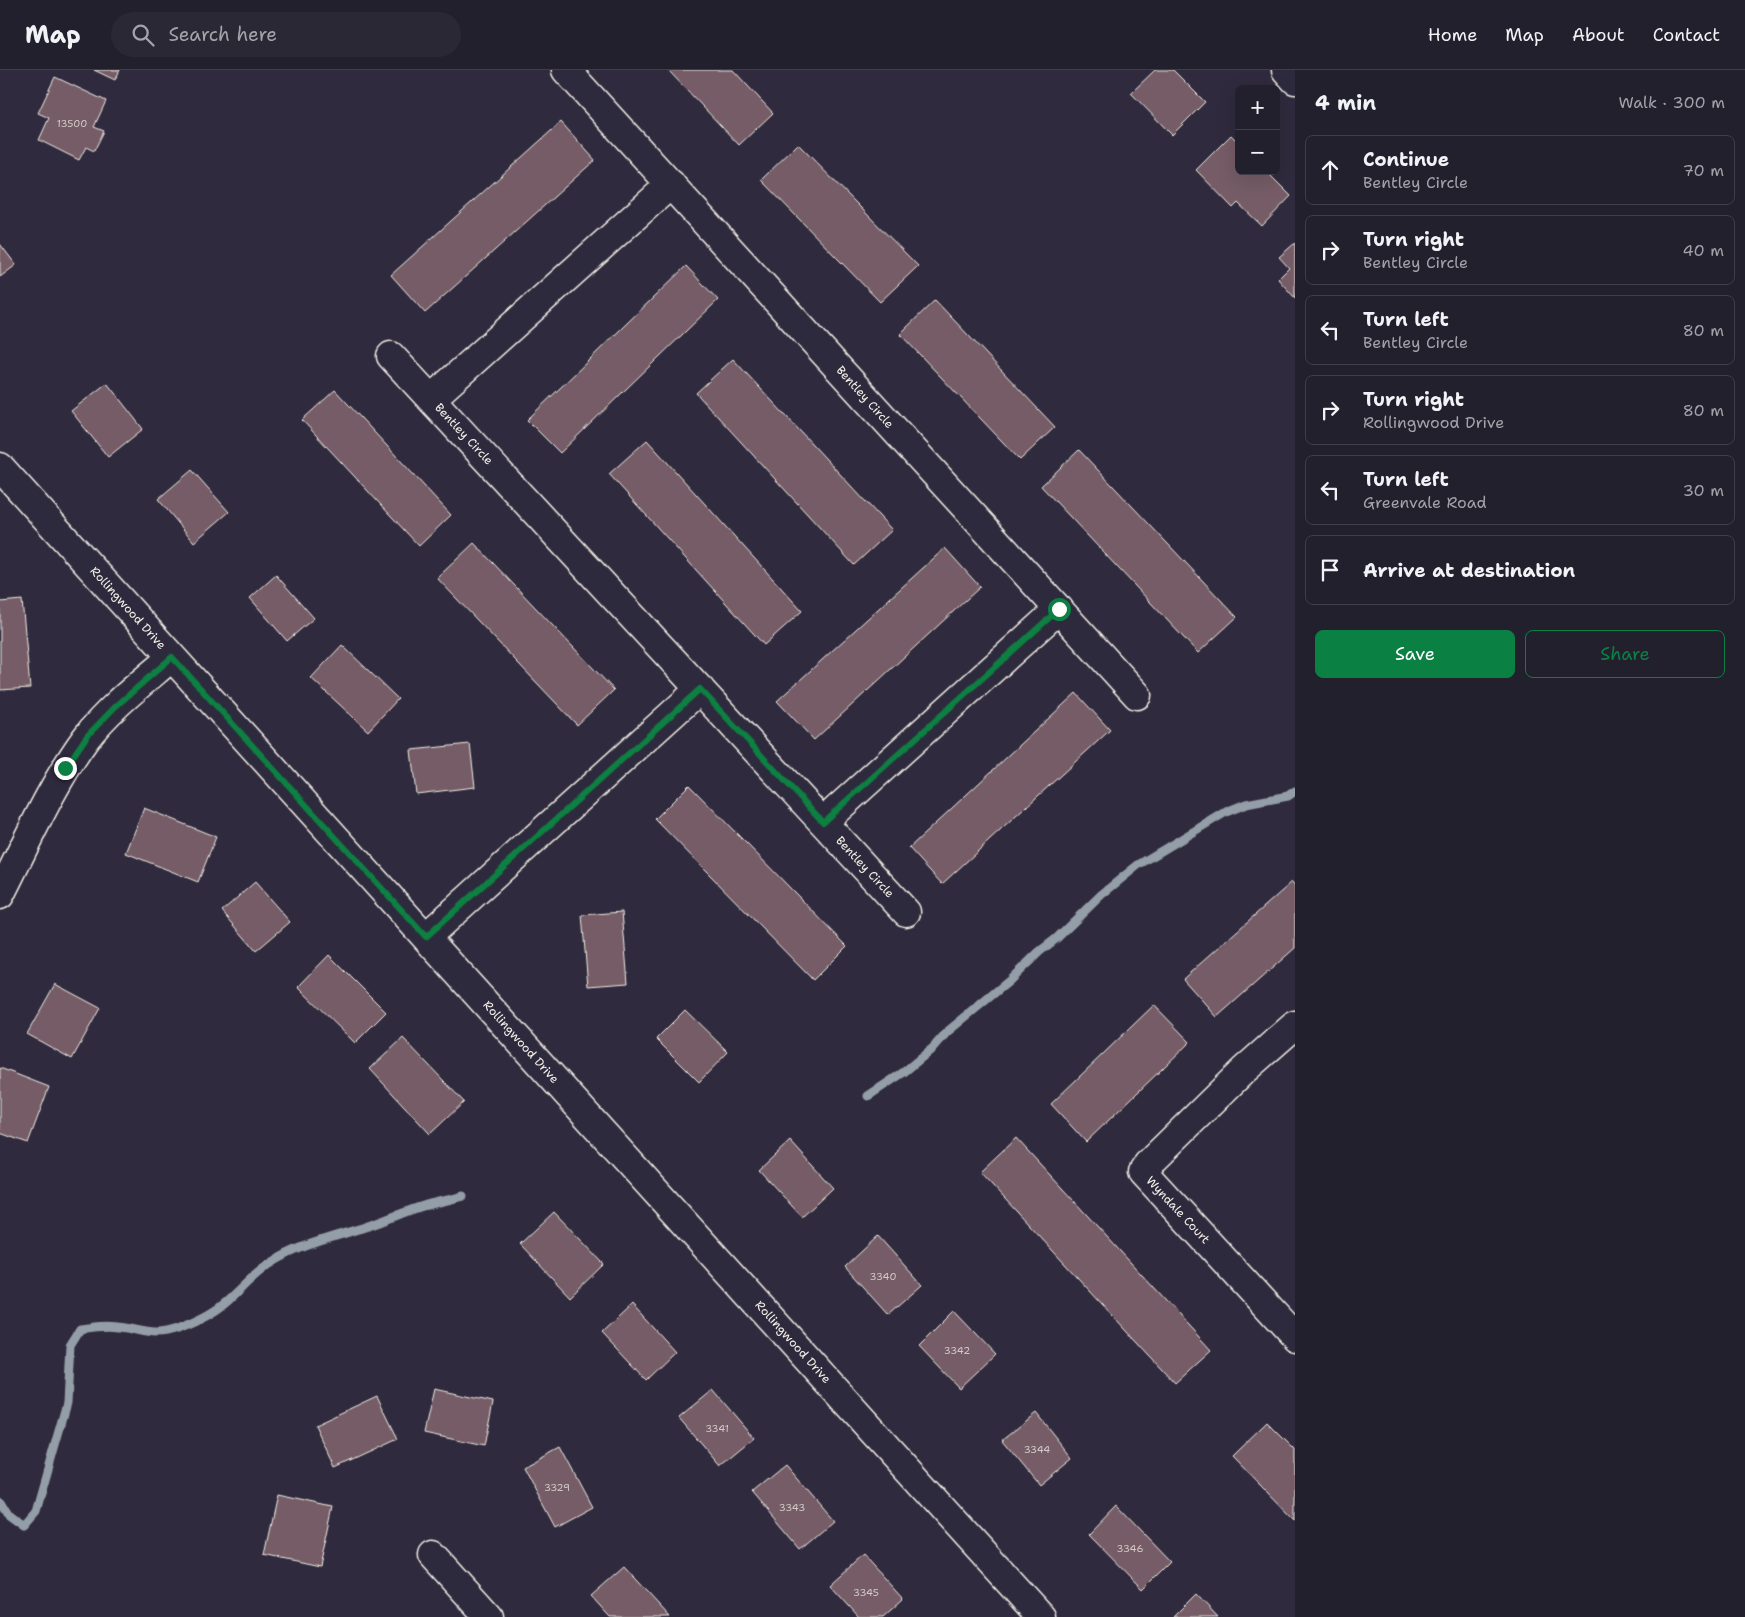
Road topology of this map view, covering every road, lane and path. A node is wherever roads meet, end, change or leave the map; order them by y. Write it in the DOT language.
graph roads {
  1 [pos="566,70"];
  2 [pos="1286,70"];
  3 [pos="1295,80"];
  4 [pos="670,184"];
  5 [pos="391,356"];
  6 [pos="431,398"];
  7 [pos="0,467"];
  8 [pos="1059,609"];
  9 [pos="172,657"];
  10 [pos="700,689"];
  11 [pos="1137,695"];
  12 [pos="823,822"];
  13 [pos="0,895"];
  14 [pos="906,912"];
  15 [pos="426,937"];
  16 [pos="1295,1025"];
  17 [pos="1295,1337"];
  18 [pos="433,1555"];
  19 [pos="489,1617"];
  20 [pos="1041,1617"];
  1 -- 4 [label="street, Bentley Circle"];
  2 -- 3 [label="street"];
  4 -- 6 [label="street, Bentley Circle"];
  4 -- 8 [label="street, Bentley Circle"];
  5 -- 6 [label="street, Bentley Circle"];
  6 -- 10 [label="street, Bentley Circle"];
  7 -- 9 [label="street, Rollingwood Drive"];
  8 -- 11 [label="street, Bentley Circle"];
  8 -- 12 [label="street"];
  9 -- 13 [label="street"];
  9 -- 15 [label="street, Rollingwood Drive"];
  10 -- 12 [label="street, Bentley Circle"];
  10 -- 15 [label="street"];
  12 -- 14 [label="street, Bentley Circle"];
  15 -- 20 [label="street, Rollingwood Drive"];
  16 -- 17 [label="street, Wyndale Court"];
  18 -- 19 [label="street"];
}
